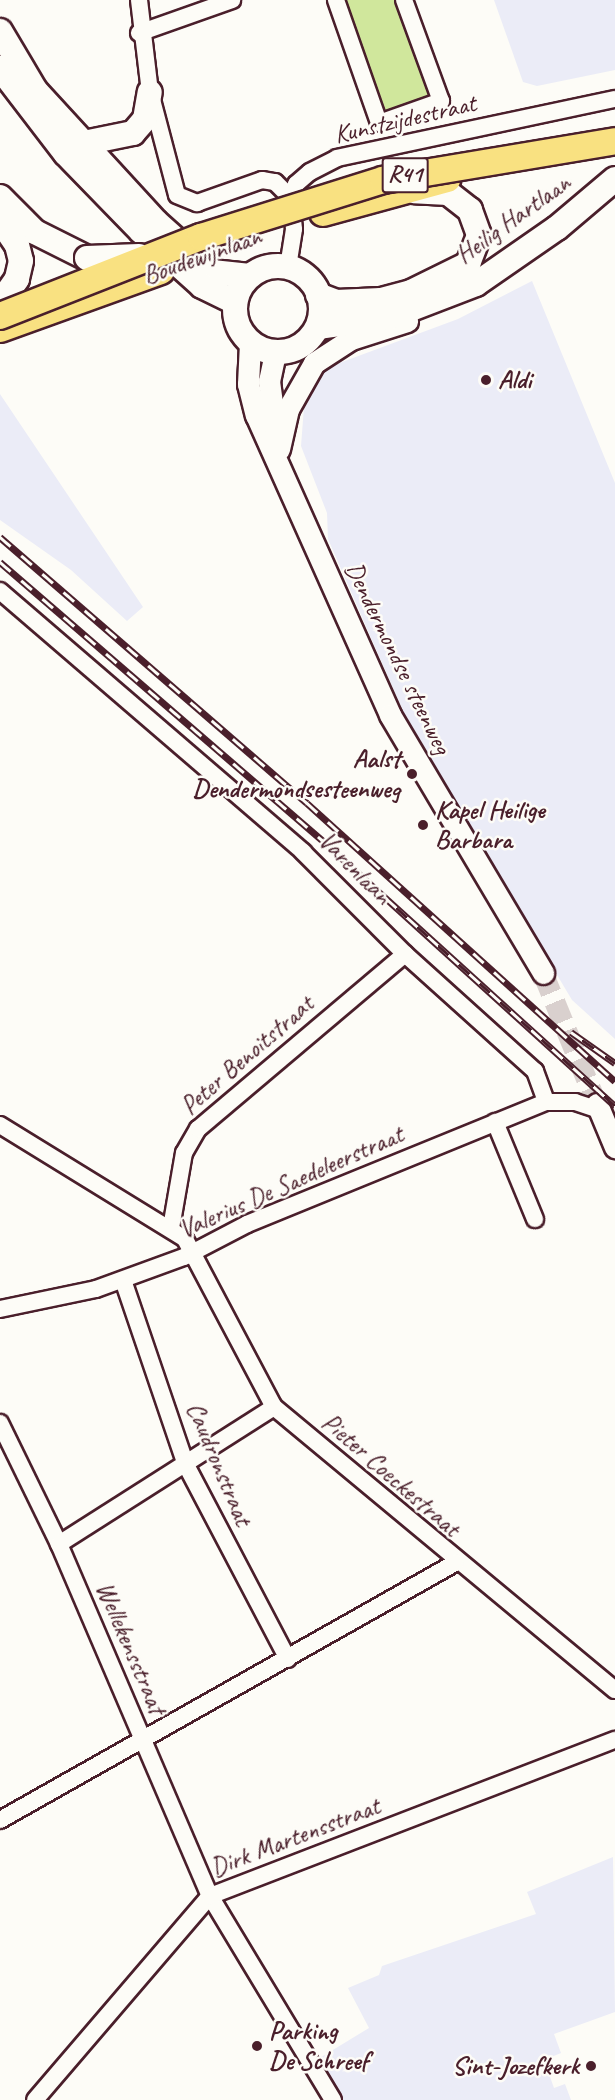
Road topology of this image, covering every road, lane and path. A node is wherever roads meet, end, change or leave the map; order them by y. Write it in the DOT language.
graph roads {
  1 [pos="139,0"];
  2 [pos="232,0"];
  3 [pos="336,0"];
  4 [pos="404,0"];
  5 [pos="0,31"];
  6 [pos="139,33"];
  7 [pos="0,68"];
  8 [pos="150,92"];
  9 [pos="615,99"];
  10 [pos="157,126"];
  11 [pos="615,141"];
  12 [pos="79,144"];
  13 [pos="615,153"];
  14 [pos="108,172"];
  15 [pos="615,179"];
  16 [pos="407,191"];
  17 [pos="0,197"];
  18 [pos="291,198"];
  19 [pos="0,220"];
  20 [pos="201,237"];
  21 [pos="288,267"];
  22 [pos="250,276"];
  23 [pos="318,295"];
  24 [pos="442,301"];
  25 [pos="235,302"];
  26 [pos="0,303"];
  27 [pos="0,316"];
  28 [pos="318,327"];
  29 [pos="0,329"];
  30 [pos="250,343"];
  31 [pos="275,353"];
  32 [pos="279,449"];
  33 [pos="287,484"];
  34 [pos="0,591"];
  35 [pos="405,954"];
  36 [pos="543,973"];
  37 [pos="546,1102"];
  38 [pos="598,1107"];
  39 [pos="495,1122"];
  40 [pos="0,1125"];
  41 [pos="615,1147"];
  42 [pos="535,1219"];
  43 [pos="171,1228"];
  44 [pos="193,1250"];
  45 [pos="123,1280"];
  46 [pos="0,1309"];
  47 [pos="274,1407"];
  48 [pos="0,1423"];
  49 [pos="186,1465"];
  50 [pos="59,1544"];
  51 [pos="455,1563"];
  52 [pos="288,1659"];
  53 [pos="615,1690"];
  54 [pos="142,1740"];
  55 [pos="615,1740"];
  56 [pos="0,1820"];
  57 [pos="210,1896"];
  58 [pos="35,2100"];
  59 [pos="333,2100"];
  1 -- 6 [label="street"];
  2 -- 6 [label="street"];
  3 -- 4 [label="street"];
  5 -- 12 [label="main road"];
  6 -- 8 [label="street"];
  7 -- 25 [label="main road"];
  8 -- 10 [label="street"];
  8 -- 12 [label="main road"];
  9 -- 18 [label="street, Kunstzijdestraat"];
  10 -- 14 [label="main road"];
  10 -- 18 [label="street"];
  11 -- 20 [label="main road, Boudewijnlaan / R41, bridge"];
  12 -- 14 [label="main road"];
  13 -- 16 [label="main road, Boudewijnlaan / R41"];
  14 -- 22 [label="main road"];
  15 -- 24 [label="main road, Heilig Hartlaan"];
  16 -- 23 [label="main road, Boudewijnlaan"];
  16 -- 29 [label="main road, Boudewijnlaan / R41"];
  17 -- 20 [label="main road, Boudewijnlaan, bridge"];
  18 -- 21 [label="street"];
  19 -- 26 [label="main road"];
  20 -- 27 [label="main road, Boudewijnlaan / R41, bridge"];
  21 -- 22 [label="main road"];
  21 -- 23 [label="main road"];
  22 -- 25 [label="main road"];
  23 -- 28 [label="main road"];
  24 -- 28 [label="main road, Heilig Hartlaan"];
  24 -- 32 [label="street, Heilig Hartlaan"];
  25 -- 30 [label="main road"];
  28 -- 31 [label="main road"];
  30 -- 31 [label="main road"];
  30 -- 33 [label="street, Dendermondse steenweg"];
  31 -- 32 [label="street, Dendermondse steenweg"];
  32 -- 33 [label="street, Dendermondse steenweg"];
  33 -- 36 [label="street, Dendermondse steenweg"];
  34 -- 35 [label="street, Varenlaan"];
  35 -- 37 [label="street, Varenlaan"];
  35 -- 43 [label="street, Peter Benoitstraat"];
  37 -- 38 [label="street, Valerius De Saedeleerstraat"];
  37 -- 39 [label="street, Valerius De Saedeleerstraat"];
  38 -- 41 [label="street"];
  39 -- 42 [label="street"];
  39 -- 44 [label="street, Valerius De Saedeleerstraat"];
  40 -- 43 [label="street"];
  43 -- 44 [label="street"];
  44 -- 45 [label="street, Valerius De Saedeleerstraat"];
  44 -- 47 [label="street, Pieter Coeckestraat"];
  45 -- 46 [label="street, Valerius De Saedeleerstraat"];
  45 -- 49 [label="street, Caudronstraat"];
  47 -- 49 [label="street"];
  47 -- 51 [label="street, Pieter Coeckestraat"];
  48 -- 50 [label="street, Wellekensstraat"];
  49 -- 50 [label="street"];
  49 -- 52 [label="street, Caudronstraat"];
  50 -- 54 [label="street, Wellekensstraat"];
  51 -- 52 [label="street"];
  51 -- 53 [label="street, Pieter Coeckestraat"];
  52 -- 54 [label="street"];
  54 -- 56 [label="street"];
  54 -- 57 [label="street, Wellekensstraat"];
  55 -- 57 [label="street, Dirk Martensstraat"];
  57 -- 58 [label="street, Dirk Martensstraat"];
  57 -- 59 [label="street, Wellekensstraat"];
}
